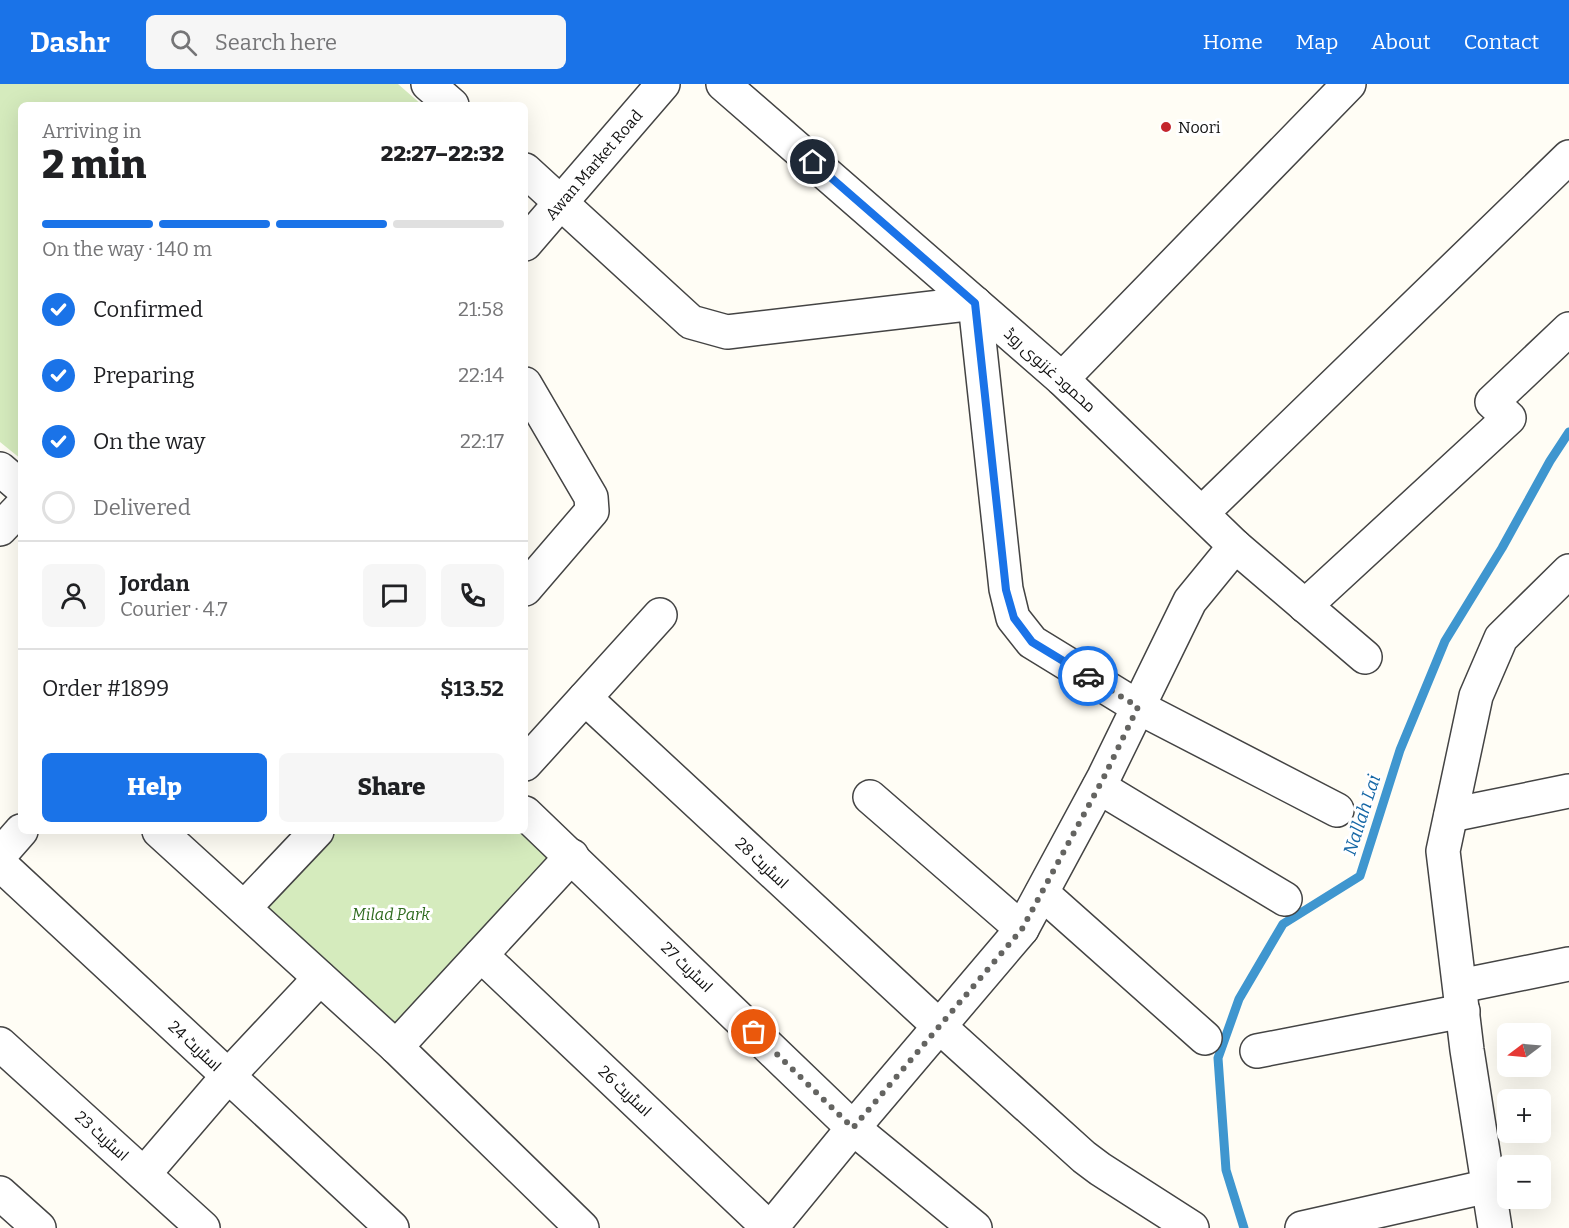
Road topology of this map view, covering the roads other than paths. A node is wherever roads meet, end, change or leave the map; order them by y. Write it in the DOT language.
graph roads {
  1 [pos="428,84"];
  2 [pos="663,84"];
  3 [pos="723,84"];
  4 [pos="1349,84"];
  5 [pos="449,102"];
  6 [pos="1569,157"];
  7 [pos="528,173"];
  8 [pos="562,202"];
  9 [pos="528,241"];
  10 [pos="975,303"];
  11 [pos="1569,329"];
  12 [pos="1062,379"];
  13 [pos="528,389"];
  14 [pos="0,469"];
  15 [pos="18,484"];
  16 [pos="18,510"];
  17 [pos="1202,513"];
  18 [pos="0,529"];
  19 [pos="1235,546"];
  20 [pos="1569,570"];
  21 [pos="528,586"];
  22 [pos="1305,606"];
  23 [pos="660,615"];
  24 [pos="1365,657"];
  25 [pos="585,698"];
  26 [pos="1138,707"];
  27 [pos="528,761"];
  28 [pos="1099,787"];
  29 [pos="1569,791"];
  30 [pos="870,797"];
  31 [pos="1337,810"];
  32 [pos="1451,815"];
  33 [pos="528,816"];
  34 [pos="18,834"];
  35 [pos="162,834"];
  36 [pos="314,834"];
  37 [pos="0,855"];
  38 [pos="572,856"];
  39 [pos="0,864"];
  40 [pos="1042,893"];
  41 [pos="1285,899"];
  42 [pos="244,908"];
  43 [pos="1022,929"];
  44 [pos="481,955"];
  45 [pos="1569,964"];
  46 [pos="320,978"];
  47 [pos="1461,998"];
  48 [pos="940,1027"];
  49 [pos="1205,1038"];
  50 [pos="0,1044"];
  51 [pos="396,1047"];
  52 [pos="1257,1052"];
  53 [pos="228,1076"];
  54 [pos="853,1128"];
  55 [pos="144,1174"];
  56 [pos="1489,1186"];
  57 [pos="0,1193"];
  58 [pos="39,1228"];
  59 [pos="203,1228"];
  60 [pos="392,1228"];
  61 [pos="582,1228"];
  62 [pos="770,1228"];
  63 [pos="975,1228"];
  64 [pos="1192,1228"];
  65 [pos="1302,1228"];
  66 [pos="1495,1228"];
  1 -- 5 [label="street"];
  2 -- 8 [label="street, Awan Market Road"];
  3 -- 10 [label="street, محمود غزنوی روڈ"];
  4 -- 12 [label="street"];
  6 -- 17 [label="street"];
  7 -- 8 [label="street"];
  8 -- 9 [label="street, Awan Market Road"];
  8 -- 10 [label="street"];
  10 -- 12 [label="street, محمود غزنوی روڈ"];
  10 -- 26 [label="street"];
  11 -- 22 [label="street"];
  12 -- 17 [label="street, محمود غزنوی روڈ"];
  13 -- 21 [label="street"];
  14 -- 15 [label="street"];
  16 -- 18 [label="street"];
  17 -- 19 [label="street, محمود غزنوی روڈ"];
  19 -- 22 [label="street, محمود غزنوی روڈ"];
  19 -- 26 [label="street"];
  20 -- 32 [label="street"];
  22 -- 24 [label="street, محمود غزنوی روڈ"];
  23 -- 25 [label="street"];
  25 -- 27 [label="street"];
  25 -- 48 [label="street, اسٹریٹ 28"];
  26 -- 28 [label="street"];
  26 -- 31 [label="street"];
  28 -- 40 [label="street"];
  28 -- 41 [label="street"];
  29 -- 32 [label="street"];
  30 -- 43 [label="street"];
  32 -- 47 [label="street"];
  33 -- 38 [label="street, اسٹریٹ 27"];
  34 -- 37 [label="street"];
  35 -- 42 [label="street"];
  36 -- 42 [label="street"];
  38 -- 44 [label="street"];
  38 -- 54 [label="street, اسٹریٹ 27"];
  39 -- 53 [label="street, اسٹریٹ 24"];
  40 -- 43 [label="street"];
  40 -- 49 [label="street"];
  42 -- 46 [label="street"];
  43 -- 48 [label="street"];
  44 -- 51 [label="street"];
  44 -- 62 [label="street, اسٹریٹ 26"];
  45 -- 47 [label="street"];
  46 -- 51 [label="street"];
  46 -- 53 [label="street"];
  47 -- 52 [label="street"];
  47 -- 56 [label="street"];
  48 -- 54 [label="street"];
  48 -- 64 [label="street, اسٹریٹ 28"];
  50 -- 55 [label="street, اسٹریٹ 23"];
  51 -- 61 [label="street"];
  53 -- 55 [label="street"];
  53 -- 60 [label="street, اسٹریٹ 24"];
  54 -- 62 [label="street"];
  54 -- 63 [label="street, اسٹریٹ 27"];
  55 -- 59 [label="street, اسٹریٹ 23"];
  56 -- 65 [label="street"];
  56 -- 66 [label="street"];
  57 -- 58 [label="street"];
}
